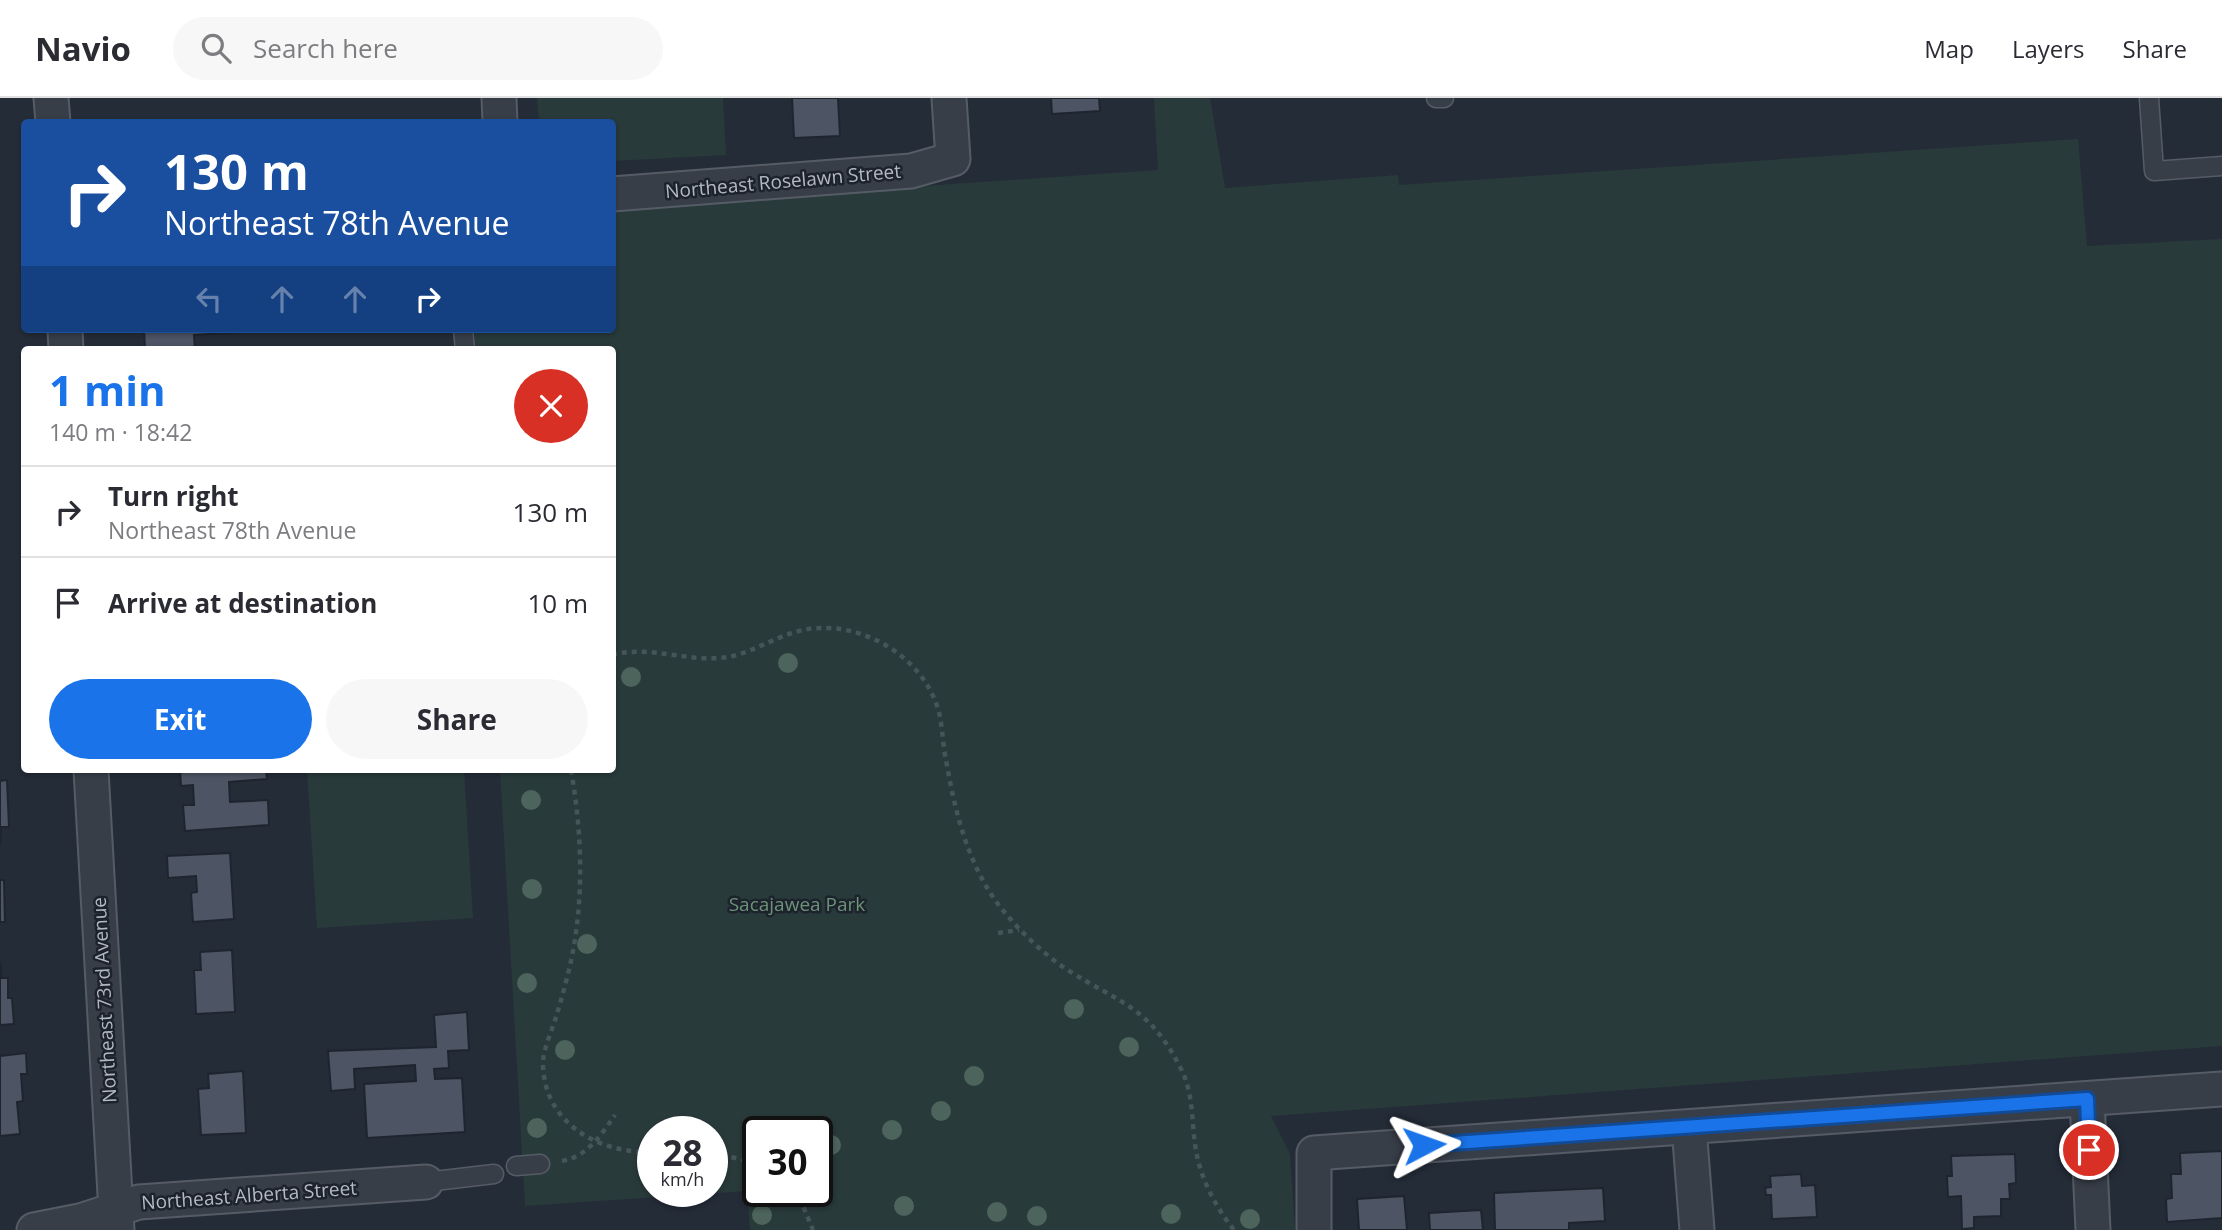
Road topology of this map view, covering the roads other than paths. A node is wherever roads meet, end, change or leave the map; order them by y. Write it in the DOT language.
graph roads {
  1 [pos="51,98"];
  2 [pos="499,98"];
  3 [pos="949,98"];
  4 [pos="1436,98"];
  5 [pos="1444,98"];
  6 [pos="2150,98"];
  7 [pos="53,119"];
  8 [pos="500,119"];
  9 [pos="2222,166"];
  10 [pos="616,194"];
  11 [pos="91,773"];
  12 [pos="2222,1089"];
  13 [pos="2087,1099"];
  14 [pos="1689,1126"];
  15 [pos="540,1164"];
  16 [pos="516,1166"];
  17 [pos="494,1174"];
  18 [pos="426,1182"];
  19 [pos="117,1220"];
  20 [pos="34,1230"];
  21 [pos="1314,1230"];
  22 [pos="1697,1230"];
  23 [pos="2093,1230"];
  1 -- 7 [label="street"];
  2 -- 8 [label="street"];
  3 -- 10 [label="street, Northeast Roselawn Street"];
  4 -- 5 [label="lane"];
  6 -- 9 [label="lane"];
  11 -- 19 [label="street, Northeast 73rd Avenue"];
  12 -- 13 [label="street"];
  13 -- 14 [label="street"];
  13 -- 23 [label="street"];
  14 -- 21 [label="street"];
  14 -- 22 [label="street"];
  15 -- 16 [label="lane"];
  17 -- 18 [label="lane"];
  18 -- 19 [label="street, Northeast Alberta Street"];
  19 -- 20 [label="street, Northeast Alberta Street"];
}
